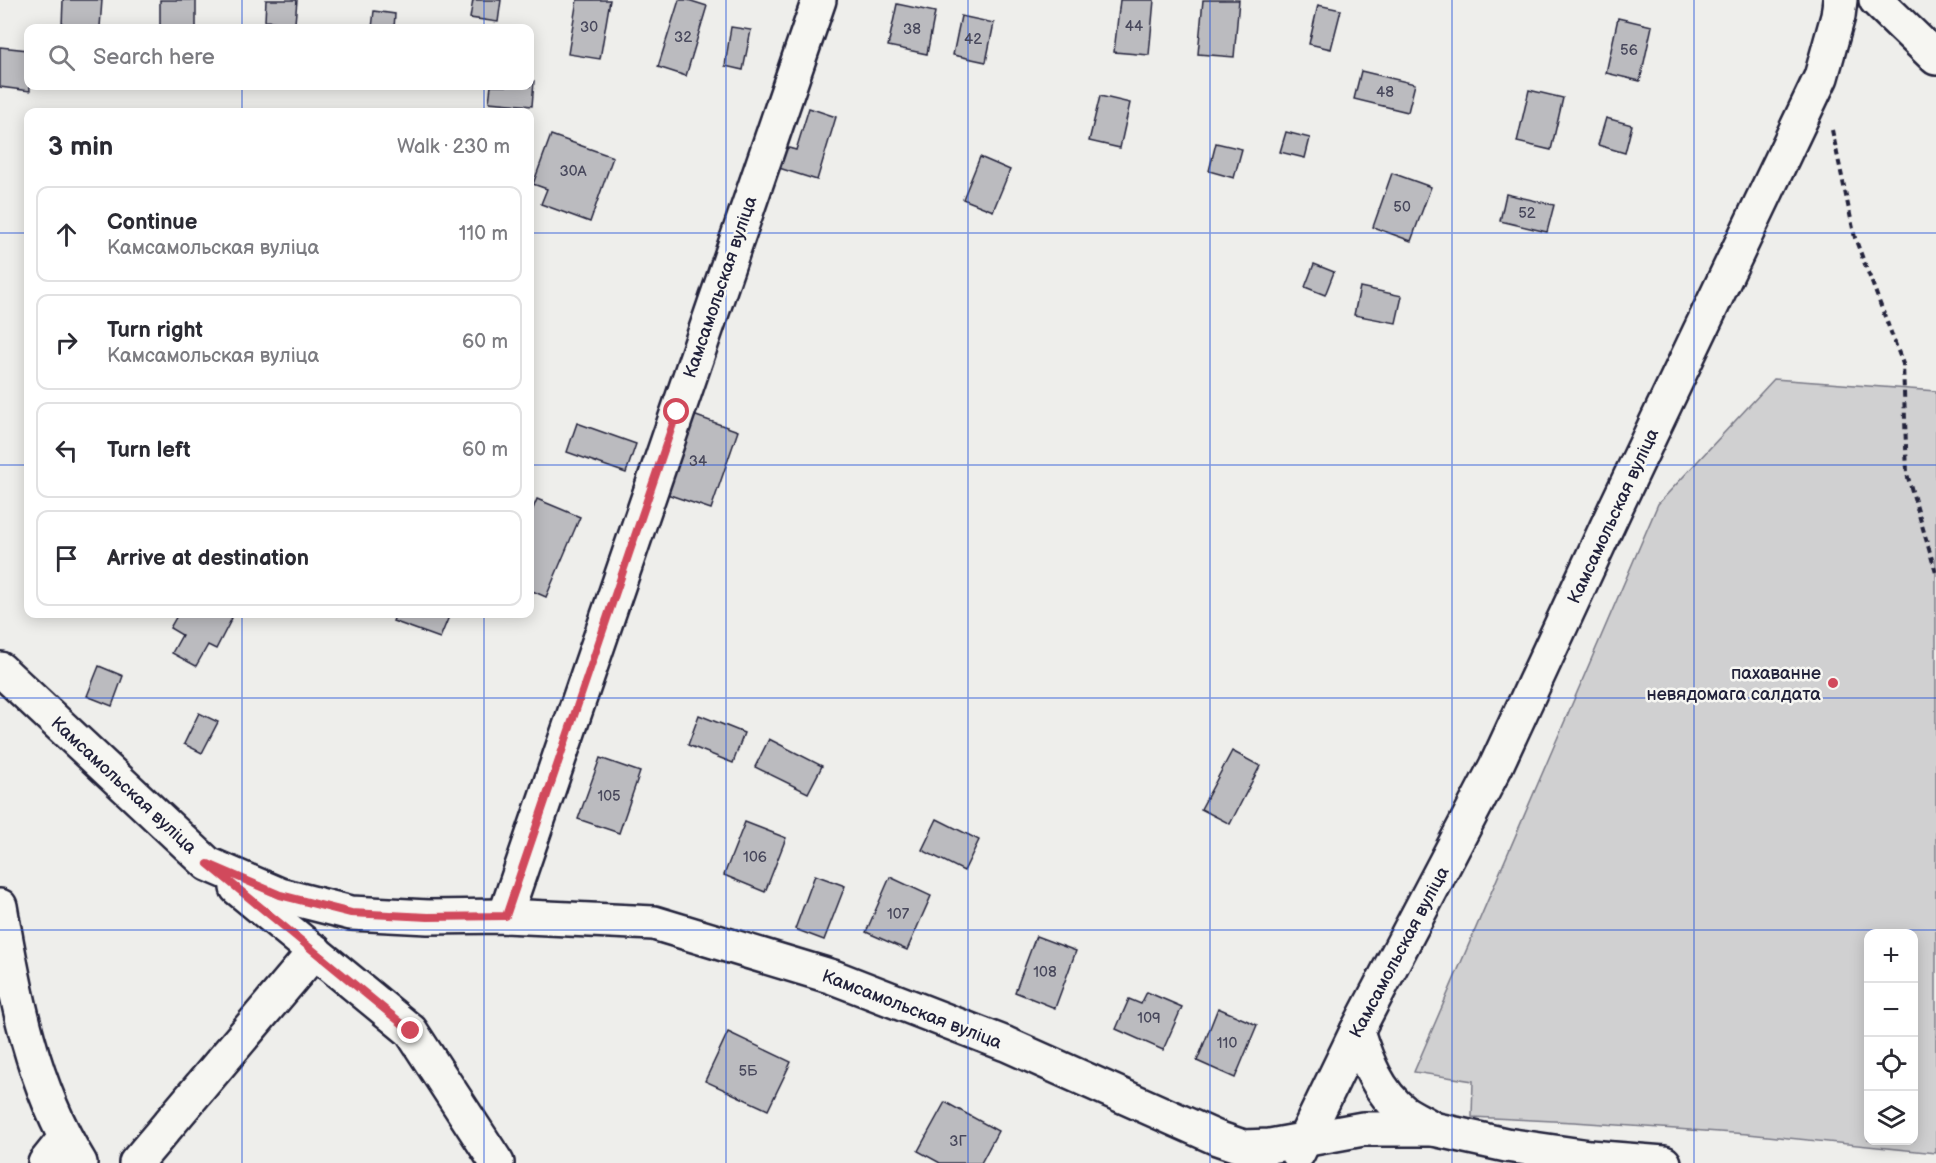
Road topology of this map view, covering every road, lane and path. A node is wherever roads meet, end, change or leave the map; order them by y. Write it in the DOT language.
graph roads {
  1 [pos="819,0"];
  2 [pos="1840,0"];
  3 [pos="1876,0"];
  4 [pos="1936,58"];
  5 [pos="1821,77"];
  6 [pos="1936,573"];
  7 [pos="0,669"];
  8 [pos="208,864"];
  9 [pos="0,906"];
  10 [pos="506,916"];
  11 [pos="315,951"];
  12 [pos="1357,1032"];
  13 [pos="1183,1123"];
  14 [pos="1433,1128"];
  15 [pos="1299,1151"];
  16 [pos="63,1154"];
  17 [pos="136,1163"];
  18 [pos="497,1163"];
  19 [pos="1217,1163"];
  20 [pos="1664,1163"];
  1 -- 10 [label="street, Камсамольская вуліца"];
  2 -- 5 [label="street, Камсамольская вуліца"];
  3 -- 4 [label="street"];
  5 -- 6 [label="path"];
  5 -- 12 [label="street, Камсамольская вуліца"];
  7 -- 8 [label="street, Камсамольская вуліца"];
  8 -- 10 [label="street, Камсамольская вуліца"];
  8 -- 11 [label="street"];
  9 -- 16 [label="street"];
  10 -- 13 [label="street, Камсамольская вуліца"];
  11 -- 17 [label="street"];
  11 -- 18 [label="street"];
  12 -- 14 [label="street"];
  12 -- 15 [label="street, Камсамольская вуліца"];
  13 -- 15 [label="street, Камсамольская вуліца"];
  13 -- 19 [label="street"];
  14 -- 15 [label="street"];
  14 -- 20 [label="street"];
}
